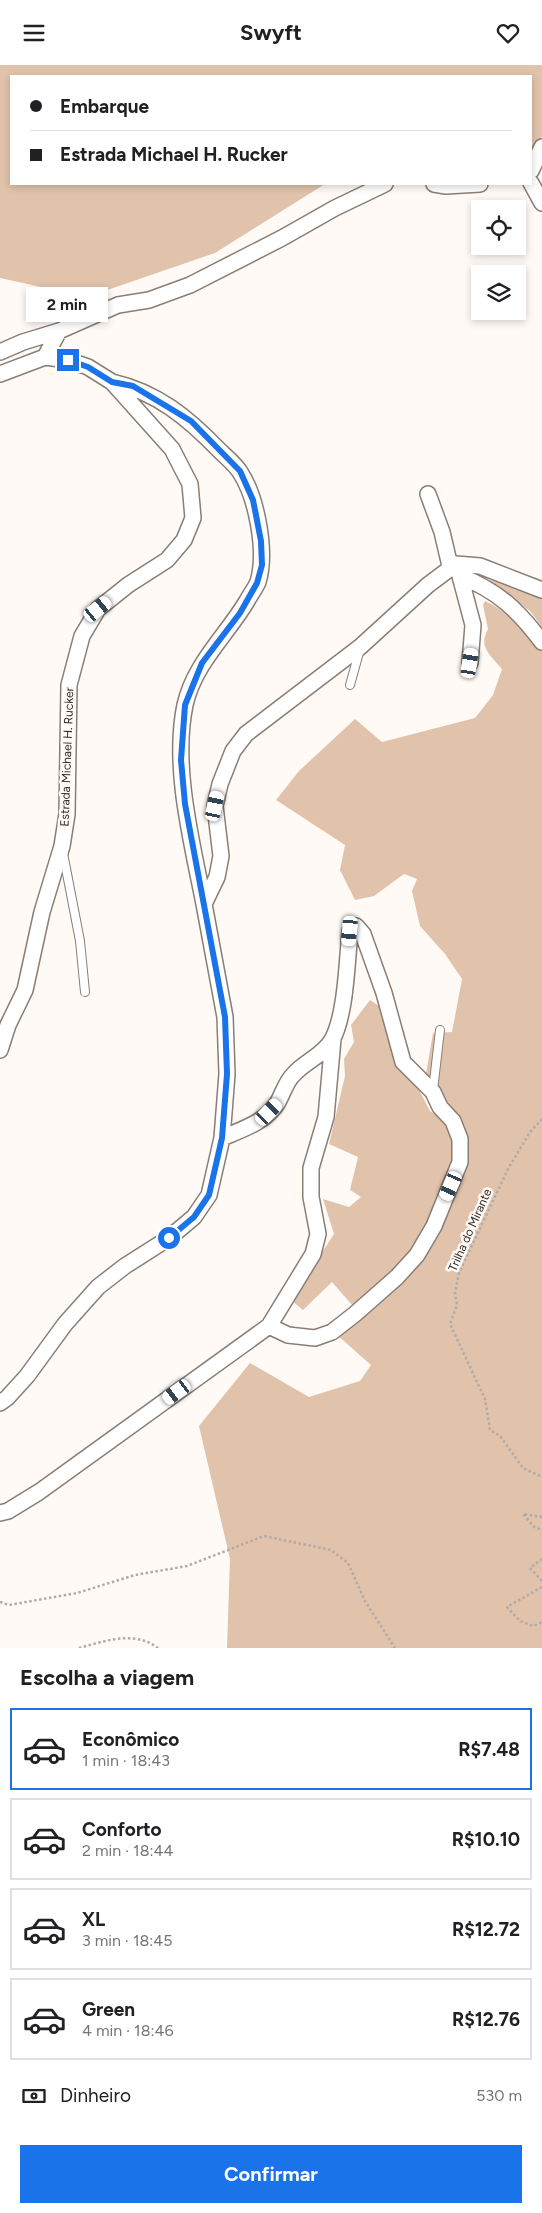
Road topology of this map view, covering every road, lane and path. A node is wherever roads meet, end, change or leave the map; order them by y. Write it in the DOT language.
graph roads {
  1 [pos="542,147"];
  2 [pos="532,169"];
  3 [pos="384,185"];
  4 [pos="440,185"];
  5 [pos="463,185"];
  6 [pos="532,185"];
  7 [pos="542,203"];
  8 [pos="59,331"];
  9 [pos="0,352"];
  10 [pos="45,357"];
  11 [pos="0,374"];
  12 [pos="112,382"];
  13 [pos="428,494"];
  14 [pos="455,569"];
  15 [pos="542,591"];
  16 [pos="542,642"];
  17 [pos="360,647"];
  18 [pos="470,663"];
  19 [pos="350,685"];
  20 [pos="62,846"];
  21 [pos="204,904"];
  22 [pos="85,992"];
  23 [pos="440,1030"];
  24 [pos="332,1039"];
  25 [pos="0,1050"];
  26 [pos="433,1093"];
  27 [pos="542,1119"];
  28 [pos="222,1138"];
  29 [pos="269,1326"];
  30 [pos="0,1403"];
  31 [pos="542,1477"];
  32 [pos="0,1513"];
  33 [pos="542,1517"];
  34 [pos="542,1530"];
  35 [pos="542,1559"];
  36 [pos="542,1581"];
  37 [pos="542,1587"];
  38 [pos="0,1602"];
  39 [pos="542,1622"];
  40 [pos="79,1648"];
  41 [pos="158,1648"];
  42 [pos="395,1648"];
  1 -- 2 [label="street"];
  3 -- 8 [label="street"];
  4 -- 5 [label="street"];
  6 -- 7 [label="street"];
  8 -- 9 [label="street"];
  8 -- 10 [label="street"];
  10 -- 11 [label="street, Estrada Michael H. Rucker"];
  10 -- 12 [label="street, Estrada Michael H. Rucker"];
  12 -- 20 [label="street, Estrada Michael H. Rucker"];
  12 -- 21 [label="street"];
  13 -- 14 [label="street"];
  14 -- 15 [label="street"];
  14 -- 16 [label="street"];
  14 -- 17 [label="street"];
  14 -- 18 [label="street"];
  17 -- 19 [label="lane"];
  17 -- 21 [label="street"];
  20 -- 22 [label="lane"];
  20 -- 25 [label="street, Estrada Michael H. Rucker"];
  21 -- 28 [label="street"];
  23 -- 26 [label="lane"];
  24 -- 26 [label="street"];
  24 -- 28 [label="street"];
  24 -- 29 [label="street"];
  26 -- 29 [label="street"];
  27 -- 31 [label="path, Trilha do Mirante"];
  28 -- 30 [label="street"];
  29 -- 32 [label="street"];
  33 -- 34 [label="path"];
  35 -- 36 [label="path"];
  37 -- 39 [label="path"];
  38 -- 42 [label="path"];
  40 -- 41 [label="path"];
}
